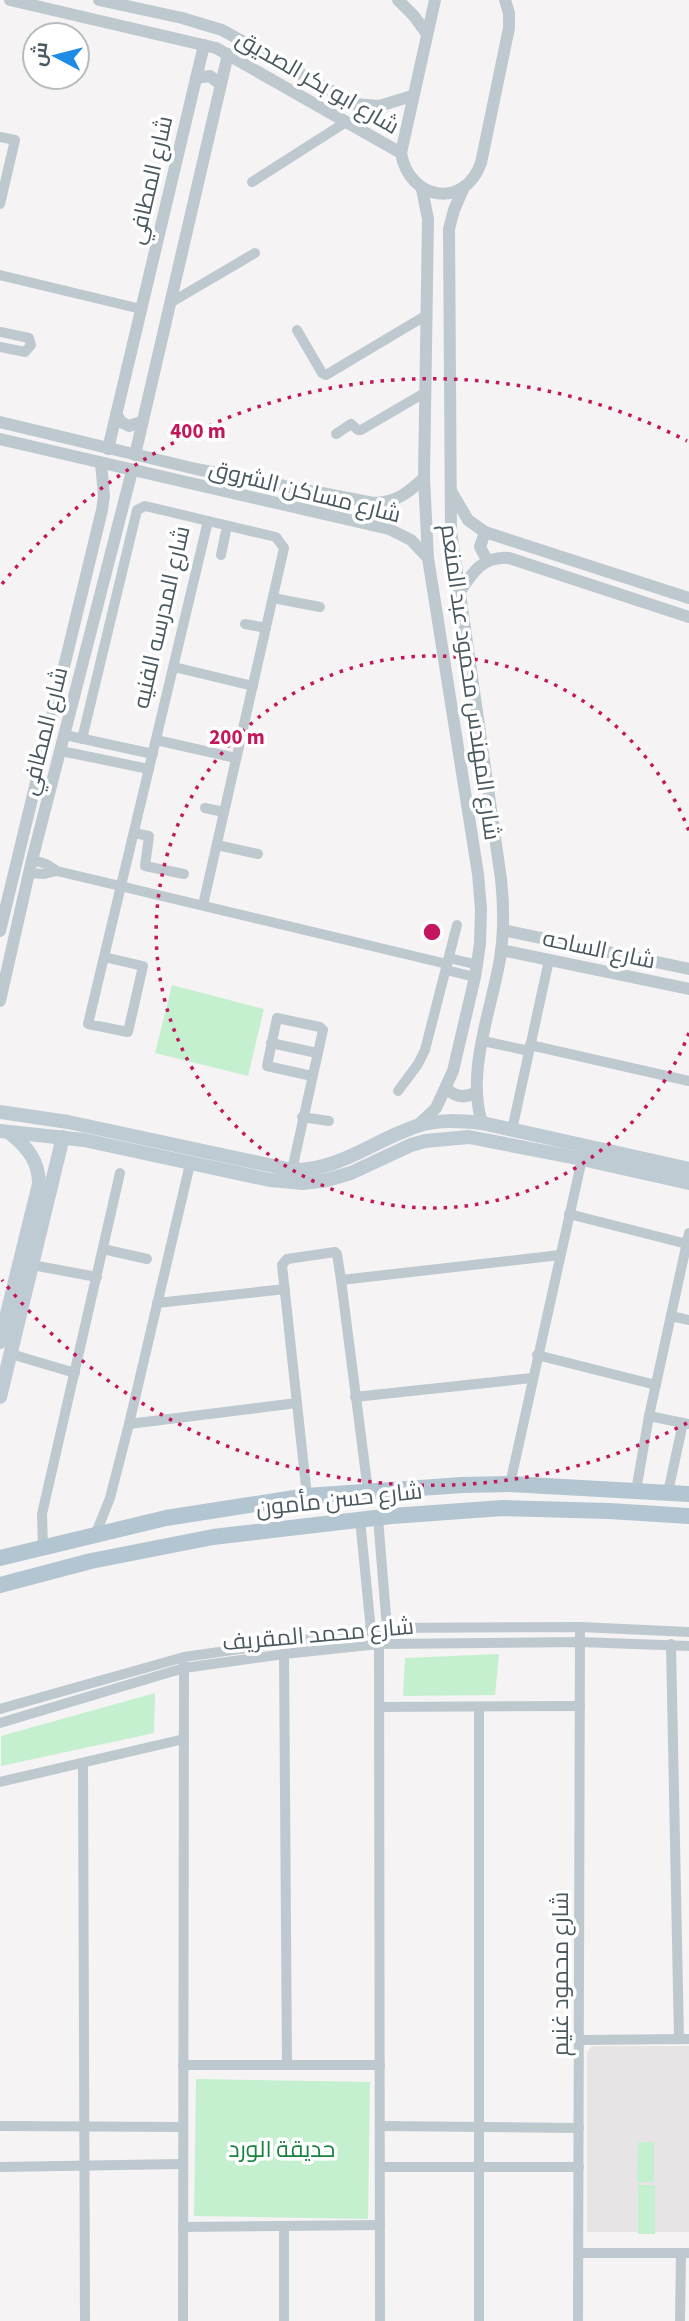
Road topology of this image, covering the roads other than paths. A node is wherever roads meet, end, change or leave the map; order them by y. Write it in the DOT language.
graph roads {
  1 [pos="10,0"];
  2 [pos="99,0"];
  3 [pos="398,0"];
  4 [pos="435,0"];
  5 [pos="505,0"];
  6 [pos="427,34"];
  7 [pos="204,45"];
  8 [pos="258,50"];
  9 [pos="228,54"];
  10 [pos="248,65"];
  11 [pos="196,79"];
  12 [pos="220,84"];
  13 [pos="412,96"];
  14 [pos="346,122"];
  15 [pos="0,137"];
  16 [pos="401,153"];
  17 [pos="252,182"];
  18 [pos="464,187"];
  19 [pos="422,189"];
  20 [pos="0,204"];
  21 [pos="255,253"];
  22 [pos="0,275"];
  23 [pos="170,303"];
  24 [pos="141,309"];
  25 [pos="425,316"];
  26 [pos="296,330"];
  27 [pos="0,332"];
  28 [pos="0,347"];
  29 [pos="426,392"];
  30 [pos="116,414"];
  31 [pos="0,422"];
  32 [pos="141,422"];
  33 [pos="336,434"];
  34 [pos="0,439"];
  35 [pos="108,449"];
  36 [pos="135,455"];
  37 [pos="101,463"];
  38 [pos="132,471"];
  39 [pos="424,478"];
  40 [pos="450,490"];
  41 [pos="104,496"];
  42 [pos="124,502"];
  43 [pos="383,503"];
  44 [pos="208,521"];
  45 [pos="228,526"];
  46 [pos="381,527"];
  47 [pos="485,532"];
  48 [pos="221,555"];
  49 [pos="428,558"];
  50 [pos="487,561"];
  51 [pos="459,593"];
  52 [pos="273,597"];
  53 [pos="689,598"];
  54 [pos="320,607"];
  55 [pos="689,617"];
  56 [pos="245,624"];
  57 [pos="266,628"];
  58 [pos="174,667"];
  59 [pos="253,686"];
  60 [pos="65,735"];
  61 [pos="82,739"];
  62 [pos="156,740"];
  63 [pos="61,751"];
  64 [pos="153,754"];
  65 [pos="236,758"];
  66 [pos="149,769"];
  67 [pos="205,808"];
  68 [pos="224,812"];
  69 [pos="134,833"];
  70 [pos="216,845"];
  71 [pos="258,854"];
  72 [pos="31,866"];
  73 [pos="184,874"];
  74 [pos="121,886"];
  75 [pos="203,905"];
  76 [pos="457,925"];
  77 [pos="503,930"];
  78 [pos="0,931"];
  79 [pos="521,934"];
  80 [pos="501,950"];
  81 [pos="517,954"];
  82 [pos="104,957"];
  83 [pos="549,960"];
  84 [pos="447,964"];
  85 [pos="689,969"];
  86 [pos="477,971"];
  87 [pos="689,989"];
  88 [pos="0,1001"];
  89 [pos="483,1041"];
  90 [pos="271,1043"];
  91 [pos="529,1048"];
  92 [pos="317,1053"];
  93 [pos="312,1076"];
  94 [pos="689,1081"];
  95 [pos="446,1088"];
  96 [pos="398,1091"];
  97 [pos="476,1092"];
  98 [pos="0,1112"];
  99 [pos="302,1117"];
  100 [pos="329,1121"];
  101 [pos="482,1123"];
  102 [pos="418,1125"];
  103 [pos="512,1130"];
  104 [pos="4,1132"];
  105 [pos="63,1137"];
  106 [pos="582,1158"];
  107 [pos="35,1162"];
  108 [pos="190,1164"];
  109 [pos="57,1165"];
  110 [pos="689,1169"];
  111 [pos="292,1170"];
  112 [pos="120,1173"];
  113 [pos="689,1183"];
  114 [pos="569,1214"];
  115 [pos="688,1239"];
  116 [pos="103,1249"];
  117 [pos="560,1255"];
  118 [pos="147,1259"];
  119 [pos="32,1265"];
  120 [pos="97,1277"];
  121 [pos="341,1280"];
  122 [pos="285,1289"];
  123 [pos="157,1303"];
  124 [pos="671,1316"];
  125 [pos="689,1320"];
  126 [pos="0,1342"];
  127 [pos="11,1354"];
  128 [pos="537,1355"];
  129 [pos="75,1373"];
  130 [pos="532,1378"];
  131 [pos="656,1385"];
  132 [pos="0,1397"];
  133 [pos="355,1397"];
  134 [pos="297,1403"];
  135 [pos="649,1416"];
  136 [pos="686,1423"];
  137 [pos="130,1424"];
  138 [pos="510,1484"];
  139 [pos="636,1491"];
  140 [pos="368,1492"];
  141 [pos="668,1492"];
  142 [pos="689,1494"];
  143 [pos="307,1496"];
  144 [pos="244,1504"];
  145 [pos="689,1516"];
  146 [pos="378,1517"];
  147 [pos="360,1519"];
  148 [pos="310,1525"];
  149 [pos="248,1531"];
  150 [pos="96,1533"];
  151 [pos="43,1547"];
  152 [pos="0,1558"];
  153 [pos="0,1586"];
  154 [pos="387,1628"];
  155 [pos="580,1628"];
  156 [pos="371,1631"];
  157 [pos="689,1632"];
  158 [pos="580,1642"];
  159 [pos="379,1644"];
  160 [pos="671,1644"];
  161 [pos="689,1646"];
  162 [pos="284,1654"];
  163 [pos="184,1663"];
  164 [pos="580,1706"];
  165 [pos="380,1707"];
  166 [pos="479,1707"];
  167 [pos="0,1709"];
  168 [pos="0,1723"];
  169 [pos="184,1739"];
  170 [pos="83,1764"];
  171 [pos="0,1782"];
  172 [pos="684,2039"];
  173 [pos="579,2040"];
  174 [pos="183,2065"];
  175 [pos="287,2065"];
  176 [pos="380,2065"];
  177 [pos="0,2126"];
  178 [pos="84,2126"];
  179 [pos="380,2126"];
  180 [pos="183,2127"];
  181 [pos="480,2127"];
  182 [pos="579,2128"];
  183 [pos="183,2164"];
  184 [pos="85,2166"];
  185 [pos="0,2167"];
  186 [pos="380,2167"];
  187 [pos="480,2167"];
  188 [pos="579,2167"];
  189 [pos="380,2225"];
  190 [pos="284,2226"];
  191 [pos="183,2227"];
  192 [pos="579,2253"];
  193 [pos="685,2253"];
  194 [pos="85,2321"];
  195 [pos="183,2321"];
  196 [pos="284,2321"];
  197 [pos="380,2321"];
  198 [pos="479,2321"];
  199 [pos="578,2321"];
  200 [pos="680,2321"];
  1 -- 7 [label="street, شارع ابو بكر الصديق"];
  2 -- 8 [label="street, شارع ابو بكر الصديق"];
  3 -- 6 [label="street"];
  4 -- 6 [label="street"];
  5 -- 18 [label="street, شارع المهندس محمود عبد المنعم"];
  6 -- 13 [label="street"];
  7 -- 9 [label="street, شارع ابو بكر الصديق"];
  7 -- 11 [label="street, شارع المطافي"];
  8 -- 10 [label="street"];
  8 -- 13 [label="street, شارع ابو بكر الصديق"];
  9 -- 10 [label="street, شارع ابو بكر الصديق"];
  9 -- 12 [label="street, شارع المطافي"];
  10 -- 14 [label="street, شارع ابو بكر الصديق"];
  11 -- 12 [label="street"];
  11 -- 24 [label="street, شارع المطافي"];
  12 -- 23 [label="street, شارع المطافي"];
  13 -- 16 [label="street"];
  14 -- 16 [label="street, شارع ابو بكر الصديق"];
  14 -- 17 [label="street"];
  15 -- 20 [label="street"];
  16 -- 19 [label="street"];
  18 -- 19 [label="street"];
  18 -- 40 [label="street, شارع المهندس محمود عبد المنعم"];
  19 -- 25 [label="street, شارع المهندس محمود عبد المنعم"];
  21 -- 23 [label="street"];
  22 -- 24 [label="street"];
  23 -- 32 [label="street, شارع المطافي"];
  24 -- 30 [label="street, شارع المطافي"];
  25 -- 26 [label="street"];
  25 -- 29 [label="street, شارع المهندس محمود عبد المنعم"];
  27 -- 28 [label="street"];
  29 -- 33 [label="street"];
  29 -- 39 [label="street, شارع المهندس محمود عبد المنعم"];
  30 -- 32 [label="street"];
  30 -- 35 [label="street, شارع المطافي"];
  31 -- 35 [label="street, شارع مساكن الشروق"];
  32 -- 36 [label="street, شارع المطافي"];
  34 -- 37 [label="street, شارع مساكن الشروق"];
  35 -- 36 [label="street, شارع مساكن الشروق"];
  36 -- 43 [label="street, شارع مساكن الشروق"];
  37 -- 38 [label="street, شارع مساكن الشروق"];
  37 -- 41 [label="street, شارع المطافي"];
  38 -- 42 [label="street, شارع المطافي"];
  38 -- 46 [label="street, شارع مساكن الشروق"];
  39 -- 43 [label="street, شارع مساكن الشروق"];
  39 -- 49 [label="street, شارع المهندس محمود عبد المنعم"];
  40 -- 47 [label="street"];
  40 -- 51 [label="street, شارع المهندس محمود عبد المنعم"];
  41 -- 42 [label="street"];
  41 -- 78 [label="street, شارع المطافي"];
  42 -- 60 [label="street, شارع المطافي"];
  43 -- 46 [label="street"];
  44 -- 45 [label="street"];
  44 -- 58 [label="street, شارع المدرسه الفنيه"];
  44 -- 61 [label="street, شارع المدرسه الفنيه"];
  45 -- 48 [label="street"];
  45 -- 52 [label="street"];
  46 -- 49 [label="street, شارع مساكن الشروق"];
  47 -- 50 [label="street"];
  47 -- 53 [label="street"];
  49 -- 86 [label="street, شارع المهندس محمود عبد المنعم"];
  50 -- 51 [label="street"];
  50 -- 55 [label="street"];
  51 -- 77 [label="street, شارع المهندس محمود عبد المنعم"];
  52 -- 54 [label="street"];
  52 -- 57 [label="street"];
  56 -- 57 [label="street"];
  57 -- 59 [label="street"];
  58 -- 59 [label="street"];
  58 -- 62 [label="street, شارع المدرسه الفنيه"];
  59 -- 65 [label="street"];
  60 -- 61 [label="street"];
  60 -- 63 [label="street, شارع المطافي"];
  61 -- 64 [label="street"];
  62 -- 64 [label="street, شارع المدرسه الفنيه"];
  62 -- 65 [label="street"];
  63 -- 66 [label="street"];
  63 -- 72 [label="street, شارع المطافي"];
  64 -- 66 [label="street, شارع المدرسه الفنيه"];
  65 -- 68 [label="street"];
  66 -- 69 [label="street, شارع المدرسه الفنيه"];
  67 -- 68 [label="street"];
  68 -- 70 [label="street"];
  69 -- 73 [label="street"];
  69 -- 74 [label="street, شارع المدرسه الفنيه"];
  70 -- 71 [label="street"];
  70 -- 75 [label="street"];
  72 -- 74 [label="street"];
  72 -- 88 [label="street, شارع المطافي"];
  74 -- 75 [label="street"];
  74 -- 82 [label="street, شارع المدرسه الفنيه"];
  75 -- 84 [label="street"];
  76 -- 84 [label="street"];
  77 -- 79 [label="street, شارع الساحه"];
  77 -- 80 [label="street, شارع المهندس محمود عبد المنعم"];
  79 -- 81 [label="street"];
  79 -- 85 [label="street, شارع الساحه"];
  80 -- 81 [label="street, شارع الساحه"];
  80 -- 89 [label="street, شارع المهندس محمود عبد المنعم"];
  81 -- 83 [label="street, شارع الساحه"];
  82 -- 82 [label="street, شارع المدرسه الفنيه"];
  83 -- 87 [label="street, شارع الساحه"];
  83 -- 91 [label="street"];
  84 -- 86 [label="street"];
  84 -- 96 [label="street"];
  86 -- 95 [label="street, شارع المهندس محمود عبد المنعم"];
  89 -- 91 [label="street"];
  89 -- 97 [label="street, شارع المهندس محمود عبد المنعم"];
  90 -- 92 [label="street"];
  90 -- 92 [label="street"];
  90 -- 93 [label="street"];
  91 -- 94 [label="street"];
  91 -- 103 [label="street"];
  92 -- 93 [label="street"];
  93 -- 99 [label="street"];
  95 -- 97 [label="street"];
  95 -- 102 [label="street, شارع المهندس محمود عبد المنعم"];
  97 -- 101 [label="street, شارع المهندس محمود عبد المنعم"];
  98 -- 111 [label="main road"];
  99 -- 100 [label="street"];
  99 -- 111 [label="street"];
  101 -- 102 [label="main road"];
  101 -- 103 [label="main road"];
  102 -- 111 [label="main road"];
  103 -- 110 [label="main road"];
  104 -- 105 [label="main road"];
  104 -- 107 [label="main road"];
  105 -- 108 [label="main road"];
  105 -- 109 [label="main road"];
  106 -- 108 [label="main road"];
  106 -- 113 [label="main road"];
  106 -- 114 [label="street"];
  107 -- 109 [label="main road"];
  107 -- 126 [label="main road"];
  108 -- 123 [label="street"];
  109 -- 119 [label="main road"];
  112 -- 116 [label="street"];
  114 -- 115 [label="street"];
  114 -- 117 [label="street"];
  115 -- 124 [label="street"];
  116 -- 118 [label="street"];
  116 -- 120 [label="street"];
  117 -- 121 [label="street"];
  117 -- 128 [label="street"];
  119 -- 120 [label="street"];
  119 -- 127 [label="main road"];
  120 -- 129 [label="street"];
  121 -- 122 [label="street"];
  121 -- 133 [label="street"];
  122 -- 123 [label="street"];
  122 -- 134 [label="street"];
  123 -- 137 [label="street"];
  124 -- 125 [label="street"];
  124 -- 131 [label="street"];
  127 -- 129 [label="street"];
  127 -- 132 [label="main road"];
  128 -- 130 [label="street"];
  128 -- 131 [label="street"];
  129 -- 151 [label="street"];
  130 -- 133 [label="street"];
  130 -- 138 [label="street"];
  131 -- 135 [label="street"];
  133 -- 140 [label="street"];
  134 -- 137 [label="street"];
  134 -- 143 [label="street"];
  135 -- 136 [label="street"];
  135 -- 139 [label="street"];
  136 -- 141 [label="street"];
  137 -- 150 [label="street"];
  138 -- 139 [label="main road, شارع حسن مأمون"];
  138 -- 140 [label="main road, شارع حسن مأمون"];
  139 -- 141 [label="main road, شارع حسن مأمون"];
  140 -- 143 [label="main road, شارع حسن مأمون"];
  141 -- 142 [label="main road, شارع حسن مأمون"];
  143 -- 144 [label="main road, شارع حسن مأمون"];
  143 -- 148 [label="main road"];
  144 -- 149 [label="main road"];
  144 -- 150 [label="main road, شارع حسن مأمون"];
  145 -- 146 [label="main road, شارع حسن مأمون"];
  146 -- 147 [label="main road, شارع حسن مأمون"];
  146 -- 154 [label="street"];
  147 -- 148 [label="main road, شارع حسن مأمون"];
  147 -- 156 [label="street"];
  148 -- 149 [label="main road, شارع حسن مأمون"];
  149 -- 153 [label="main road, شارع حسن مأمون"];
  150 -- 151 [label="main road, شارع حسن مأمون"];
  151 -- 152 [label="main road, شارع حسن مأمون"];
  154 -- 155 [label="street, شارع محمد المقريف"];
  154 -- 156 [label="street, شارع محمد المقريف"];
  154 -- 159 [label="street"];
  155 -- 157 [label="street, شارع محمد المقريف"];
  155 -- 158 [label="street, شارع محمود غنيم"];
  156 -- 159 [label="street"];
  156 -- 163 [label="street, شارع محمد المقريف"];
  158 -- 159 [label="street, شارع محمد المقريف"];
  158 -- 160 [label="street, شارع محمد المقريف"];
  158 -- 164 [label="street, شارع محمود غنيم"];
  159 -- 162 [label="street, شارع محمد المقريف"];
  159 -- 165 [label="street"];
  160 -- 161 [label="street, شارع محمد المقريف"];
  160 -- 172 [label="street"];
  162 -- 163 [label="street, شارع محمد المقريف"];
  162 -- 175 [label="street"];
  163 -- 167 [label="street, شارع محمد المقريف"];
  163 -- 168 [label="street, شارع محمد المقريف"];
  163 -- 169 [label="street"];
  164 -- 166 [label="street"];
  164 -- 173 [label="street, شارع محمود غنيم"];
  165 -- 166 [label="street"];
  165 -- 176 [label="street"];
  166 -- 181 [label="street"];
  169 -- 170 [label="street"];
  169 -- 174 [label="street"];
  170 -- 171 [label="street"];
  170 -- 178 [label="street"];
  172 -- 173 [label="street"];
  173 -- 182 [label="street, شارع محمود غنيم"];
  174 -- 175 [label="street"];
  174 -- 180 [label="street"];
  175 -- 176 [label="street"];
  176 -- 179 [label="street"];
  177 -- 178 [label="street"];
  178 -- 180 [label="street"];
  178 -- 184 [label="street"];
  179 -- 181 [label="street"];
  179 -- 186 [label="street"];
  180 -- 183 [label="street"];
  181 -- 182 [label="street"];
  181 -- 187 [label="street"];
  182 -- 188 [label="street, شارع محمود غنيم"];
  183 -- 184 [label="street"];
  183 -- 191 [label="street"];
  184 -- 185 [label="street"];
  184 -- 194 [label="street"];
  186 -- 187 [label="street"];
  186 -- 189 [label="street"];
  187 -- 188 [label="street"];
  187 -- 198 [label="street"];
  188 -- 192 [label="street, شارع محمود غنيم"];
  189 -- 190 [label="street"];
  189 -- 197 [label="street"];
  190 -- 191 [label="street"];
  190 -- 196 [label="street"];
  191 -- 195 [label="street"];
  192 -- 193 [label="street"];
  192 -- 199 [label="street, شارع محمود غنيم"];
  193 -- 200 [label="street"];
}
